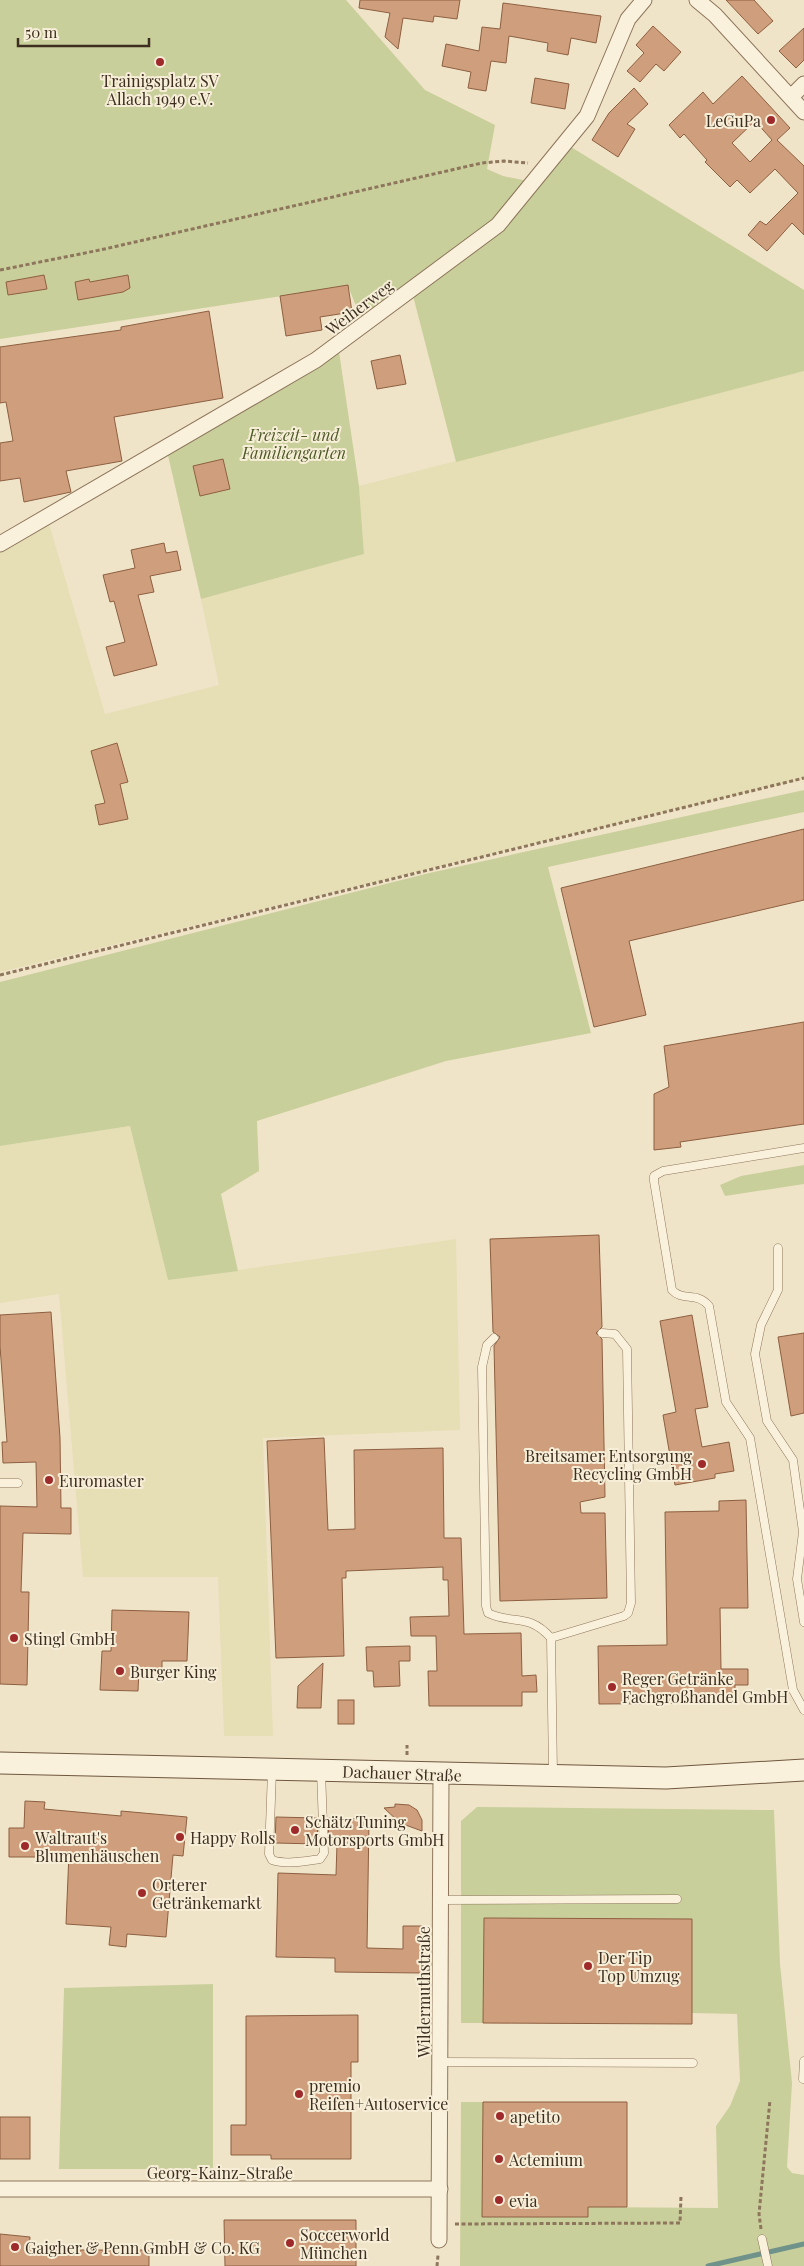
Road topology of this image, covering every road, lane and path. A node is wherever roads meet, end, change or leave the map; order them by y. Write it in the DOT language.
graph roads {
  1 [pos="625,0"];
  2 [pos="697,0"];
  3 [pos="643,1"];
  4 [pos="804,84"];
  5 [pos="790,97"];
  6 [pos="804,112"];
  7 [pos="546,165"];
  8 [pos="0,270"];
  9 [pos="0,544"];
  10 [pos="804,778"];
  11 [pos="0,975"];
  12 [pos="804,1148"];
  13 [pos="778,1248"];
  14 [pos="602,1333"];
  15 [pos="494,1338"];
  16 [pos="0,1483"];
  17 [pos="18,1483"];
  18 [pos="804,1622"];
  19 [pos="551,1638"];
  20 [pos="804,1710"];
  21 [pos="0,1763"];
  22 [pos="272,1769"];
  23 [pos="804,1770"];
  24 [pos="321,1771"];
  25 [pos="441,1774"];
  26 [pos="553,1776"];
  27 [pos="677,1899"];
  28 [pos="440,1900"];
  29 [pos="804,2061"];
  30 [pos="440,2062"];
  31 [pos="693,2063"];
  32 [pos="803,2079"];
  33 [pos="770,2100"];
  34 [pos="0,2189"];
  35 [pos="440,2189"];
  36 [pos="682,2196"];
  37 [pos="440,2224"];
  38 [pos="762,2238"];
  39 [pos="439,2240"];
  40 [pos="768,2266"];
  1 -- 3 [label="street"];
  2 -- 5 [label="street"];
  3 -- 7 [label="street, Weiherweg"];
  4 -- 5 [label="street"];
  5 -- 6 [label="street"];
  7 -- 8 [label="path"];
  7 -- 9 [label="street, Weiherweg"];
  10 -- 11 [label="path"];
  12 -- 20 [label="lane"];
  13 -- 18 [label="lane"];
  14 -- 19 [label="lane"];
  15 -- 19 [label="lane"];
  16 -- 17 [label="lane"];
  19 -- 26 [label="lane"];
  21 -- 22 [label="main road, Dachauer Straße"];
  22 -- 24 [label="main road, Dachauer Straße"];
  22 -- 24 [label="lane"];
  23 -- 26 [label="main road, Dachauer Straße"];
  24 -- 25 [label="main road, Dachauer Straße"];
  25 -- 26 [label="main road, Dachauer Straße"];
  25 -- 28 [label="street, Wildermuthstraße"];
  27 -- 28 [label="lane"];
  28 -- 30 [label="street, Wildermuthstraße"];
  29 -- 32 [label="lane"];
  30 -- 31 [label="lane"];
  30 -- 35 [label="street, Wildermuthstraße"];
  33 -- 38 [label="path"];
  34 -- 35 [label="street, Georg-Kainz-Straße"];
  35 -- 37 [label="street, Wildermuthstraße"];
  36 -- 37 [label="path"];
  37 -- 39 [label="street, Wildermuthstraße"];
  38 -- 40 [label="lane"];
}
